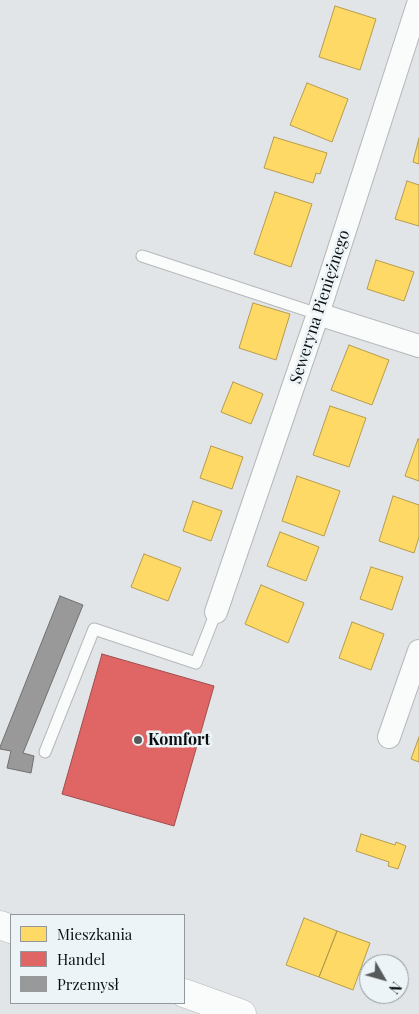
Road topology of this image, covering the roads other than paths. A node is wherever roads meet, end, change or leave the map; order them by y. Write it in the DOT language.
graph roads {
  1 [pos="419,1"];
  2 [pos="142,256"];
  3 [pos="318,314"];
  4 [pos="419,346"];
  5 [pos="216,612"];
  6 [pos="419,651"];
  7 [pos="389,737"];
  8 [pos="45,752"];
  9 [pos="185,994"];
  10 [pos="210,1009"];
  11 [pos="242,1014"];
  1 -- 3 [label="street, Seweryna Pieniężnego"];
  2 -- 3 [label="lane"];
  3 -- 4 [label="street"];
  3 -- 5 [label="street, Seweryna Pieniężnego"];
  5 -- 8 [label="lane"];
  6 -- 7 [label="street"];
  9 -- 10 [label="street"];
  10 -- 11 [label="street"];
}
